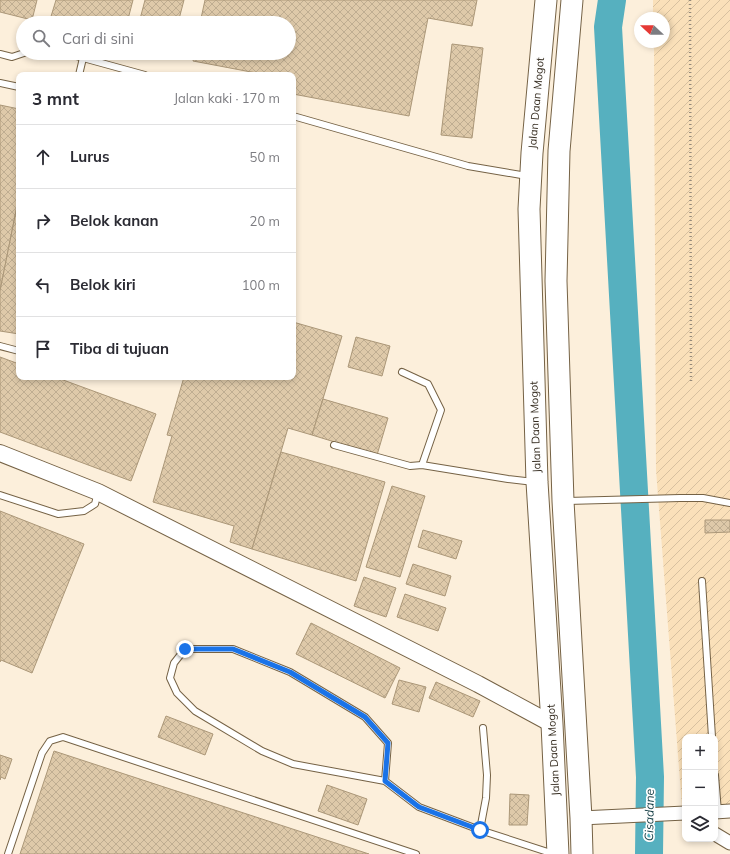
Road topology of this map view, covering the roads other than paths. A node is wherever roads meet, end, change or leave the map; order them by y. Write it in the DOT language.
graph roads {
  1 [pos="546,0"];
  2 [pos="572,0"];
  3 [pos="0,54"];
  4 [pos="16,56"];
  5 [pos="83,60"];
  6 [pos="90,60"];
  7 [pos="80,72"];
  8 [pos="134,72"];
  9 [pos="0,83"];
  10 [pos="16,86"];
  11 [pos="296,117"];
  12 [pos="530,176"];
  13 [pos="558,179"];
  14 [pos="0,346"];
  15 [pos="16,350"];
  16 [pos="402,372"];
  17 [pos="334,445"];
  18 [pos="0,453"];
  19 [pos="422,465"];
  20 [pos="537,482"];
  21 [pos="98,492"];
  22 [pos="0,495"];
  23 [pos="563,501"];
  24 [pos="730,503"];
  25 [pos="702,581"];
  26 [pos="552,724"];
  27 [pos="483,728"];
  28 [pos="712,734"];
  29 [pos="385,781"];
  30 [pos="718,792"];
  31 [pos="721,811"];
  32 [pos="682,813"];
  33 [pos="582,818"];
  34 [pos="480,830"];
  35 [pos="718,836"];
  36 [pos="730,843"];
  37 [pos="8,854"];
  38 [pos="416,854"];
  39 [pos="554,854"];
  40 [pos="558,854"];
  41 [pos="582,854"];
  1 -- 12 [label="highway, Jalan Daan Mogot"];
  2 -- 13 [label="highway"];
  3 -- 4 [label="lane"];
  5 -- 7 [label="lane"];
  6 -- 8 [label="lane"];
  9 -- 10 [label="lane"];
  11 -- 12 [label="lane"];
  12 -- 13 [label="highway"];
  12 -- 20 [label="highway, Jalan Daan Mogot"];
  13 -- 23 [label="highway"];
  14 -- 15 [label="lane"];
  16 -- 19 [label="lane"];
  17 -- 19 [label="lane"];
  18 -- 21 [label="street"];
  19 -- 20 [label="lane"];
  20 -- 26 [label="highway, Jalan Daan Mogot"];
  21 -- 22 [label="lane"];
  21 -- 26 [label="street"];
  23 -- 24 [label="lane"];
  23 -- 33 [label="highway"];
  25 -- 28 [label="lane"];
  26 -- 40 [label="highway, Jalan Daan Mogot"];
  27 -- 34 [label="lane"];
  29 -- 29 [label="lane"];
  29 -- 34 [label="lane"];
  30 -- 31 [label="lane"];
  32 -- 33 [label="street"];
  33 -- 41 [label="highway"];
  34 -- 39 [label="lane"];
  35 -- 36 [label="street"];
  37 -- 38 [label="lane"];
}
